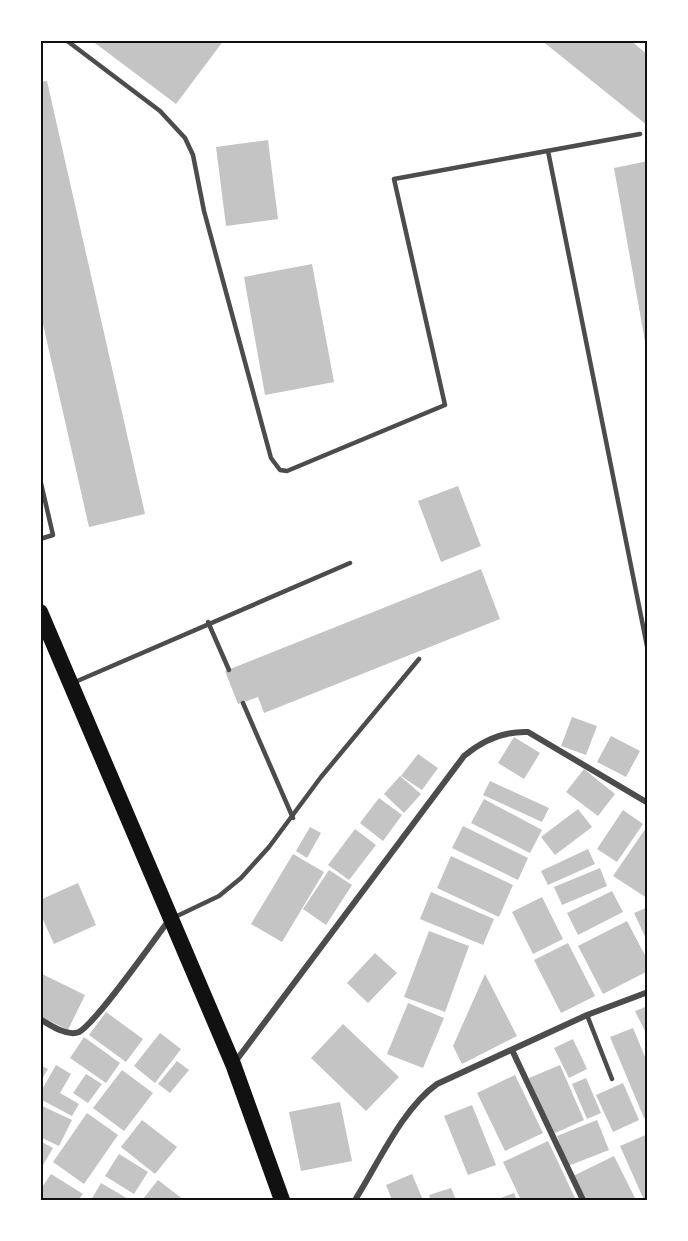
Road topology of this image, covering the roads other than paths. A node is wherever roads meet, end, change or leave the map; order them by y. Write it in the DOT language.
graph roads {
  1 [pos="66,40"];
  2 [pos="639,134"];
  3 [pos="548,151"];
  4 [pos="40,479"];
  5 [pos="40,538"];
  6 [pos="350,563"];
  7 [pos="40,612"];
  8 [pos="208,622"];
  9 [pos="648,651"];
  10 [pos="418,659"];
  11 [pos="229,670"];
  12 [pos="69,685"];
  13 [pos="243,703"];
  14 [pos="648,803"];
  15 [pos="293,818"];
  16 [pos="170,920"];
  17 [pos="648,992"];
  18 [pos="587,1015"];
  19 [pos="40,1020"];
  20 [pos="512,1050"];
  21 [pos="232,1064"];
  22 [pos="612,1080"];
  23 [pos="282,1200"];
  24 [pos="355,1200"];
  25 [pos="583,1200"];
  1 -- 3 [label="lane"];
  2 -- 3 [label="lane"];
  3 -- 9 [label="lane"];
  4 -- 5 [label="lane"];
  6 -- 8 [label="lane"];
  7 -- 12 [label="highway"];
  8 -- 11 [label="lane"];
  8 -- 12 [label="lane"];
  10 -- 15 [label="lane"];
  12 -- 16 [label="highway"];
  13 -- 15 [label="lane"];
  14 -- 21 [label="street"];
  15 -- 16 [label="lane"];
  16 -- 19 [label="street"];
  16 -- 21 [label="highway"];
  17 -- 18 [label="street"];
  18 -- 20 [label="street"];
  18 -- 22 [label="lane"];
  20 -- 24 [label="street"];
  20 -- 25 [label="street"];
  21 -- 23 [label="highway"];
}
